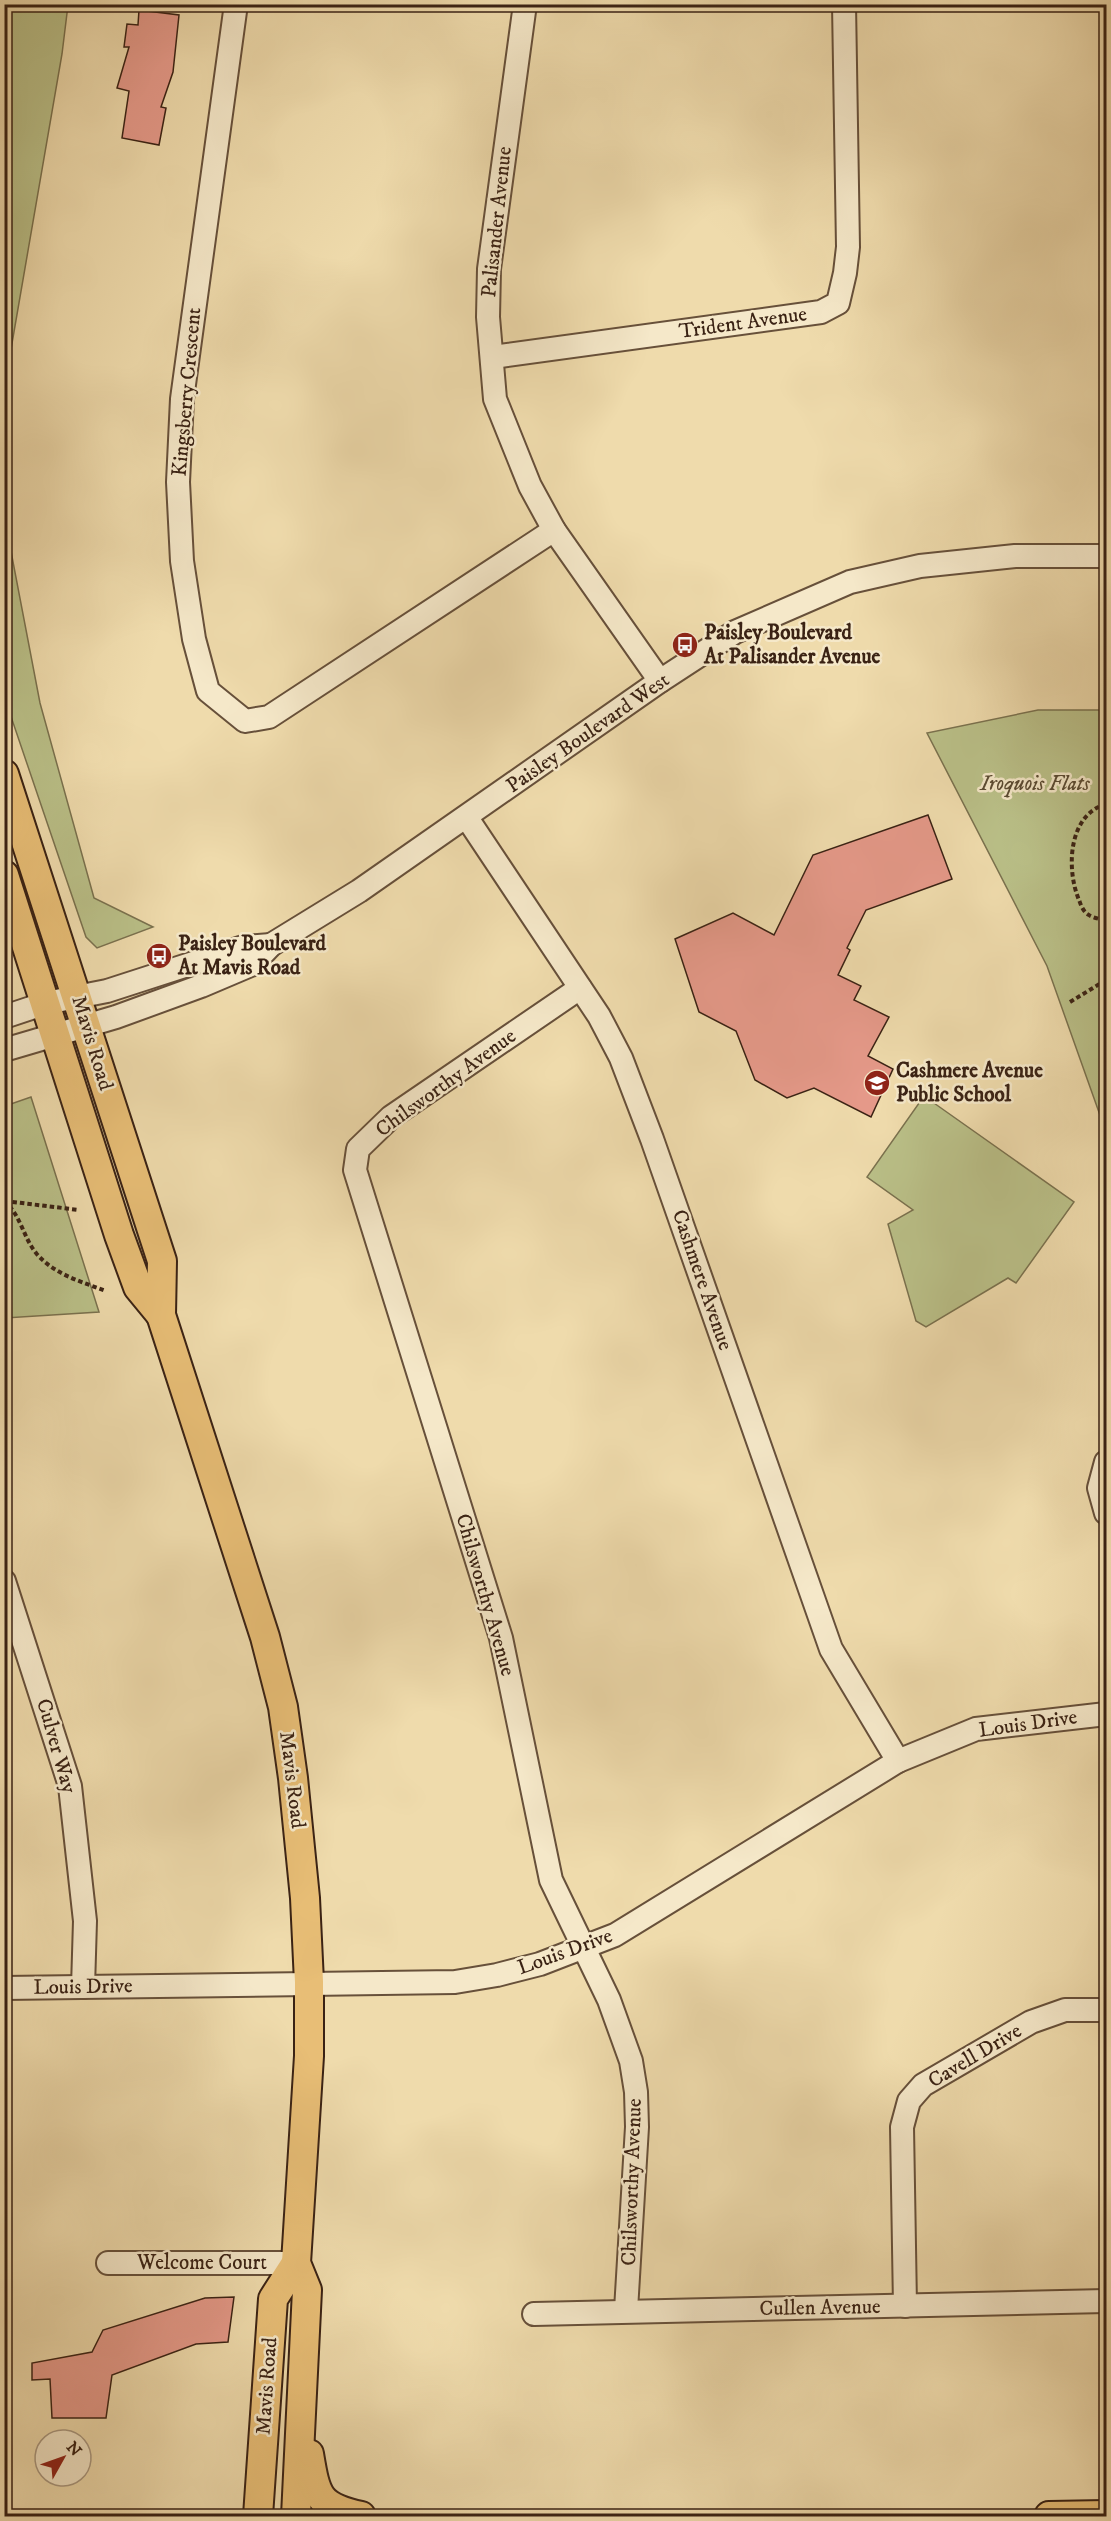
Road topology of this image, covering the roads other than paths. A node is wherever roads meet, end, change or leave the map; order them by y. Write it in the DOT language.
graph roads {
  1 [pos="236,4"];
  2 [pos="525,4"];
  3 [pos="844,4"];
  4 [pos="493,357"];
  5 [pos="554,530"];
  6 [pos="1107,556"];
  7 [pos="660,681"];
  8 [pos="4,774"];
  9 [pos="467,818"];
  10 [pos="4,875"];
  11 [pos="271,945"];
  12 [pos="580,988"];
  13 [pos="78,997"];
  14 [pos="46,1003"];
  15 [pos="4,1017"];
  16 [pos="87,1024"];
  17 [pos="54,1033"];
  18 [pos="4,1050"];
  19 [pos="161,1315"];
  20 [pos="1107,1462"];
  21 [pos="1107,1513"];
  22 [pos="4,1581"];
  23 [pos="1107,1714"];
  24 [pos="898,1761"];
  25 [pos="583,1949"];
  26 [pos="309,1982"];
  27 [pos="84,1987"];
  28 [pos="4,1988"];
  29 [pos="1107,2010"];
  30 [pos="108,2263"];
  31 [pos="296,2263"];
  32 [pos="1107,2301"];
  33 [pos="905,2306"];
  34 [pos="626,2310"];
  35 [pos="534,2314"];
  36 [pos="301,2409"];
  37 [pos="1107,2515"];
  38 [pos="258,2517"];
  39 [pos="296,2517"];
  40 [pos="361,2517"];
  41 [pos="1049,2517"];
  1 -- 5 [label="street, Kingsberry Crescent"];
  2 -- 4 [label="street, Palisander Avenue"];
  3 -- 4 [label="street, Trident Avenue"];
  4 -- 5 [label="street, Palisander Avenue"];
  5 -- 7 [label="street, Palisander Avenue"];
  6 -- 7 [label="street, Paisley Boulevard West"];
  7 -- 9 [label="street, Paisley Boulevard West"];
  8 -- 13 [label="main road, Mavis Road"];
  9 -- 11 [label="street, Paisley Boulevard West"];
  9 -- 12 [label="street, Cashmere Avenue"];
  10 -- 14 [label="main road, Mavis Road"];
  11 -- 13 [label="street, Paisley Boulevard West"];
  11 -- 16 [label="street, Paisley Boulevard West"];
  12 -- 24 [label="street, Cashmere Avenue"];
  12 -- 25 [label="street, Chilsworthy Avenue"];
  13 -- 14 [label="street, Paisley Boulevard West"];
  13 -- 16 [label="main road, Mavis Road"];
  14 -- 15 [label="street, Paisley Boulevard West"];
  14 -- 17 [label="main road, Mavis Road"];
  16 -- 17 [label="street, Paisley Boulevard West"];
  16 -- 19 [label="main road, Mavis Road"];
  17 -- 18 [label="street, Paisley Boulevard West"];
  17 -- 19 [label="main road, Mavis Road"];
  19 -- 26 [label="main road, Mavis Road"];
  20 -- 21 [label="street"];
  22 -- 27 [label="street, Culver Way"];
  23 -- 24 [label="street, Louis Drive"];
  24 -- 25 [label="street, Louis Drive"];
  25 -- 26 [label="street, Louis Drive"];
  25 -- 34 [label="street, Chilsworthy Avenue"];
  26 -- 27 [label="street, Louis Drive"];
  26 -- 31 [label="main road, Mavis Road"];
  27 -- 28 [label="street, Louis Drive"];
  29 -- 33 [label="street, Cavell Drive"];
  30 -- 31 [label="street, Welcome Court"];
  31 -- 36 [label="main road, Mavis Road"];
  31 -- 38 [label="main road, Mavis Road"];
  32 -- 33 [label="street, Cullen Avenue"];
  33 -- 34 [label="street, Cullen Avenue"];
  34 -- 35 [label="street, Cullen Avenue"];
  36 -- 39 [label="main road, Mavis Road"];
  36 -- 40 [label="main road"];
  37 -- 41 [label="main road"];
}
